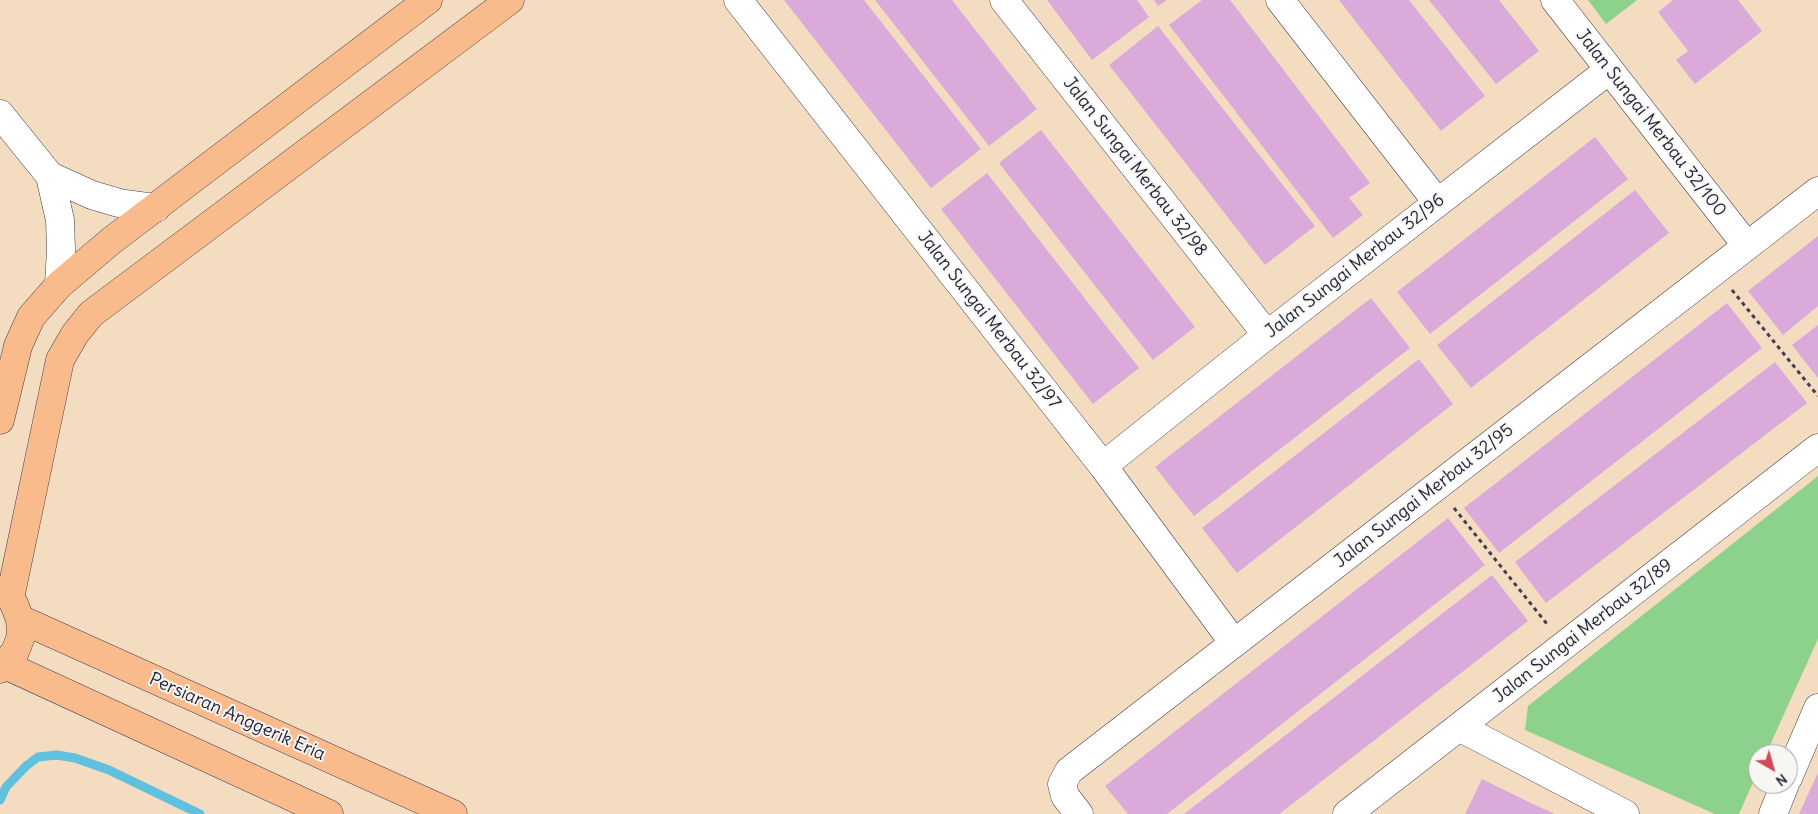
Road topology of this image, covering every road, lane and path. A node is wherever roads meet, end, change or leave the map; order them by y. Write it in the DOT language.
graph roads {
  1 [pos="428,0"];
  2 [pos="510,0"];
  3 [pos="738,0"];
  4 [pos="1004,0"];
  5 [pos="1280,0"];
  6 [pos="1555,0"];
  7 [pos="1609,70"];
  8 [pos="0,114"];
  9 [pos="50,176"];
  10 [pos="1818,191"];
  11 [pos="1437,202"];
  12 [pos="156,208"];
  13 [pos="1747,246"];
  14 [pos="1716,270"];
  15 [pos="58,285"];
  16 [pos="1267,335"];
  17 [pos="1818,396"];
  18 [pos="0,420"];
  19 [pos="1818,448"];
  20 [pos="1103,466"];
  21 [pos="1437,486"];
  22 [pos="10,602"];
  23 [pos="1234,643"];
  24 [pos="1564,646"];
  25 [pos="2,667"];
  26 [pos="1818,708"];
  27 [pos="1459,727"];
  28 [pos="1798,755"];
  29 [pos="1781,794"];
  30 [pos="329,814"];
  31 [pos="453,814"];
  32 [pos="1079,814"];
  33 [pos="1347,814"];
  34 [pos="1625,814"];
  35 [pos="1772,814"];
  1 -- 12 [label="main road"];
  2 -- 22 [label="main road"];
  3 -- 20 [label="street, Jalan Sungai Merbau 32/97"];
  4 -- 16 [label="street, Jalan Sungai Merbau 32/98"];
  5 -- 11 [label="street"];
  6 -- 7 [label="street, Jalan Sungai Merbau 32/100"];
  7 -- 11 [label="street, Jalan Sungai Merbau 32/96"];
  7 -- 13 [label="street, Jalan Sungai Merbau 32/100"];
  8 -- 9 [label="street"];
  9 -- 12 [label="street"];
  9 -- 15 [label="street"];
  10 -- 13 [label="street, Jalan Sungai Merbau 32/95"];
  11 -- 16 [label="street, Jalan Sungai Merbau 32/96"];
  12 -- 15 [label="main road"];
  13 -- 14 [label="street, Jalan Sungai Merbau 32/95"];
  14 -- 17 [label="path"];
  14 -- 21 [label="street, Jalan Sungai Merbau 32/95"];
  15 -- 18 [label="main road"];
  16 -- 20 [label="street, Jalan Sungai Merbau 32/96"];
  19 -- 24 [label="street, Jalan Sungai Merbau 32/89"];
  20 -- 23 [label="street, Jalan Sungai Merbau 32/97"];
  21 -- 23 [label="street, Jalan Sungai Merbau 32/95"];
  21 -- 24 [label="path"];
  22 -- 25 [label="main road"];
  22 -- 31 [label="main road, Persiaran Anggerik Eria"];
  23 -- 32 [label="street, Jalan Sungai Merbau 32/95"];
  24 -- 27 [label="street, Jalan Sungai Merbau 32/89"];
  25 -- 30 [label="main road"];
  26 -- 28 [label="street"];
  27 -- 33 [label="street, Jalan Sungai Merbau 32/89"];
  27 -- 34 [label="street"];
  29 -- 35 [label="street"];
}
